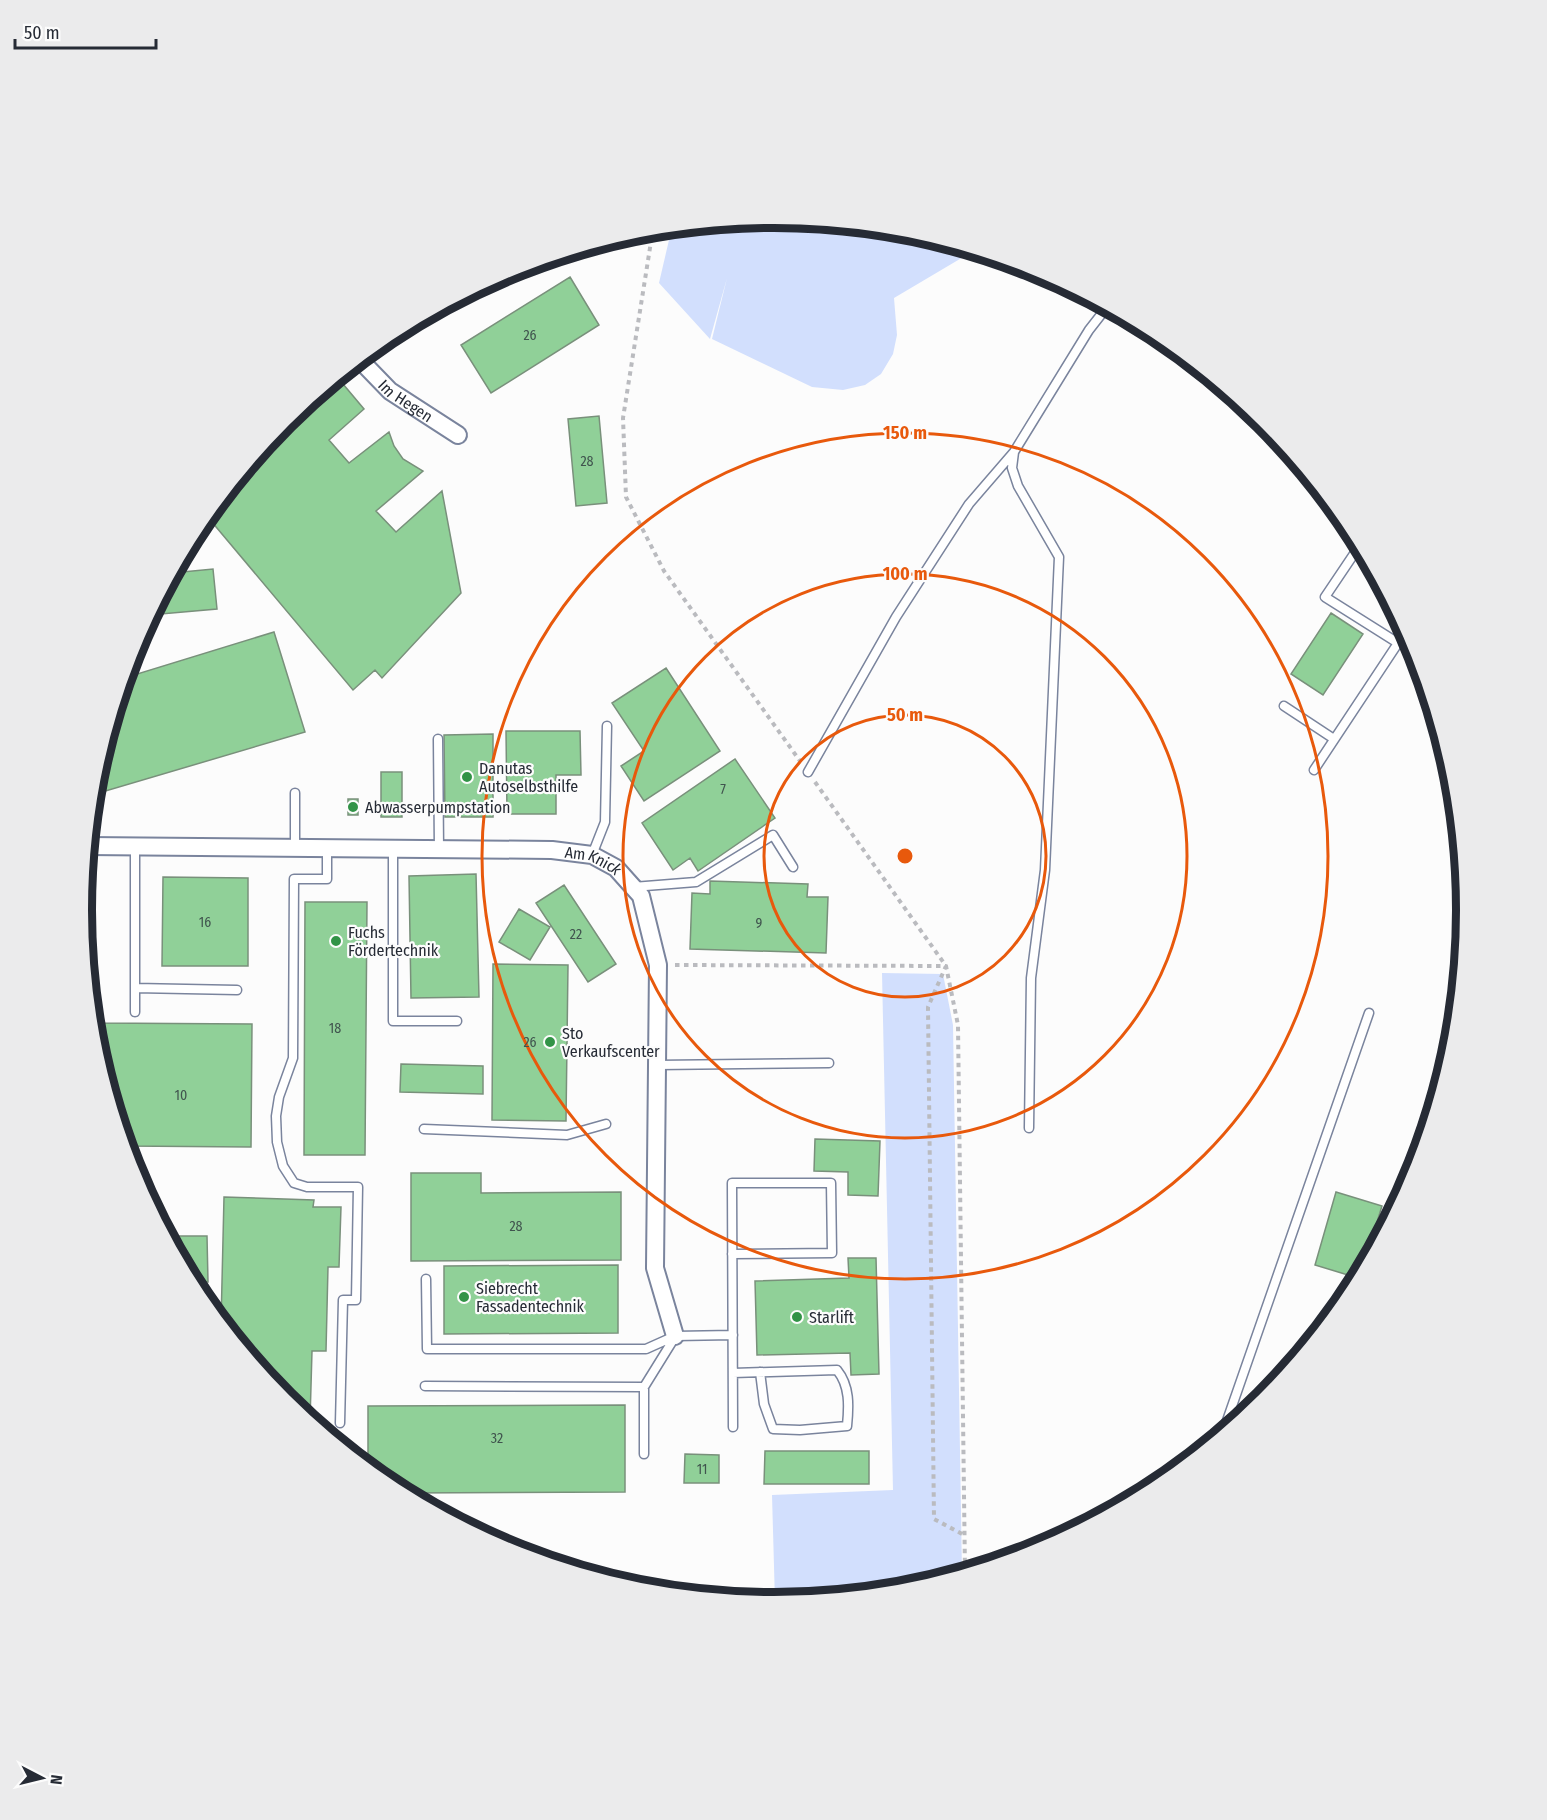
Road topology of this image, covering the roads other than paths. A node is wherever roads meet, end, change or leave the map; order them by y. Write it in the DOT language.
graph roads {
  1 [pos="1102,313"];
  2 [pos="364,365"];
  3 [pos="458,435"];
  4 [pos="1014,452"];
  5 [pos="1354,553"];
  6 [pos="1400,640"];
  7 [pos="1398,643"];
  8 [pos="1284,706"];
  9 [pos="607,726"];
  10 [pos="438,739"];
  11 [pos="1334,739"];
  12 [pos="1314,770"];
  13 [pos="808,772"];
  14 [pos="295,793"];
  15 [pos="95,846"];
  16 [pos="135,846"];
  17 [pos="295,848"];
  18 [pos="327,848"];
  19 [pos="393,848"];
  20 [pos="439,849"];
  21 [pos="592,855"];
  22 [pos="793,867"];
  23 [pos="633,887"];
  24 [pos="135,988"];
  25 [pos="237,990"];
  26 [pos="135,1012"];
  27 [pos="1370,1012"];
  28 [pos="457,1021"];
  29 [pos="829,1063"];
  30 [pos="657,1065"];
  31 [pos="606,1124"];
  32 [pos="1029,1128"];
  33 [pos="424,1129"];
  34 [pos="732,1254"];
  35 [pos="426,1279"];
  36 [pos="733,1335"];
  37 [pos="675,1336"];
  38 [pos="733,1372"];
  39 [pos="760,1372"];
  40 [pos="425,1386"];
  41 [pos="644,1386"];
  42 [pos="1228,1419"];
  43 [pos="340,1423"];
  44 [pos="733,1427"];
  45 [pos="644,1454"];
  1 -- 4 [label="lane"];
  2 -- 3 [label="street, Im Hegen"];
  4 -- 13 [label="lane"];
  4 -- 32 [label="lane"];
  5 -- 7 [label="lane"];
  6 -- 7 [label="lane"];
  7 -- 11 [label="lane"];
  8 -- 11 [label="lane"];
  9 -- 21 [label="lane"];
  10 -- 20 [label="lane"];
  11 -- 12 [label="lane"];
  14 -- 17 [label="lane"];
  15 -- 16 [label="street, Am Knick"];
  16 -- 17 [label="street, Am Knick"];
  16 -- 24 [label="lane"];
  17 -- 18 [label="street, Am Knick"];
  18 -- 19 [label="street, Am Knick"];
  18 -- 43 [label="lane"];
  19 -- 20 [label="street, Am Knick"];
  19 -- 28 [label="lane"];
  20 -- 21 [label="street, Am Knick"];
  21 -- 23 [label="street, Am Knick"];
  22 -- 23 [label="lane"];
  23 -- 30 [label="street, Am Knick"];
  24 -- 25 [label="lane"];
  24 -- 26 [label="lane"];
  27 -- 42 [label="lane"];
  29 -- 30 [label="lane"];
  30 -- 37 [label="street, Am Knick"];
  31 -- 33 [label="lane"];
  34 -- 34 [label="lane"];
  34 -- 36 [label="lane"];
  35 -- 37 [label="lane"];
  36 -- 37 [label="lane"];
  36 -- 38 [label="lane"];
  37 -- 41 [label="lane"];
  38 -- 39 [label="lane"];
  38 -- 44 [label="lane"];
  39 -- 39 [label="lane"];
  40 -- 41 [label="lane"];
  41 -- 45 [label="lane"];
}
